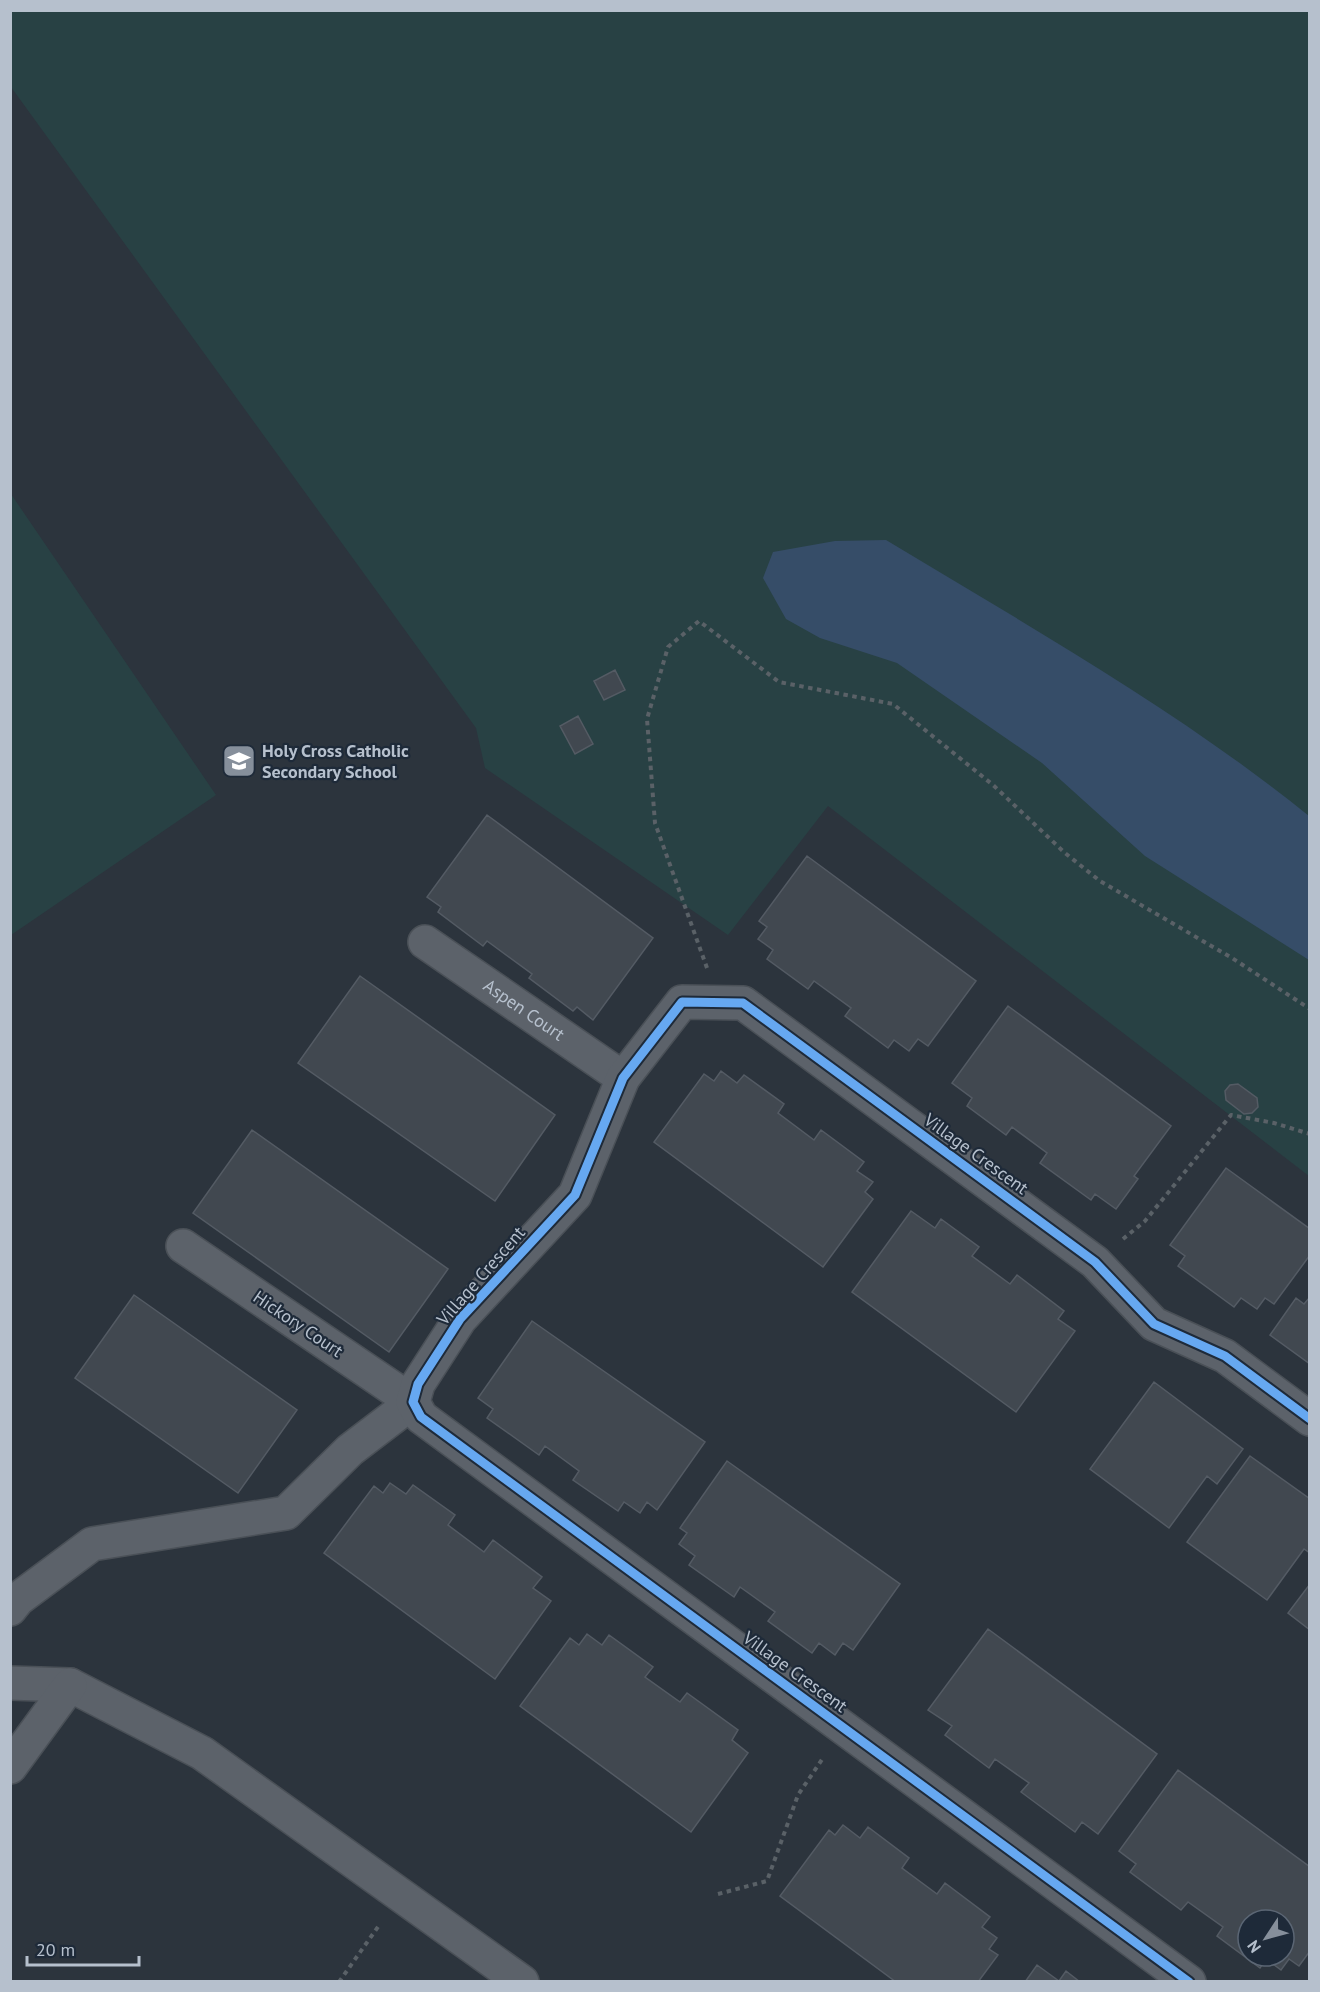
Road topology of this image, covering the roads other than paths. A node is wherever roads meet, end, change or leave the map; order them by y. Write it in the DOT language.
graph roads {
  1 [pos="425,942"];
  2 [pos="623,1078"];
  3 [pos="183,1245"];
  4 [pos="412,1402"];
  5 [pos="1310,1419"];
  6 [pos="10,1610"];
  7 [pos="10,1683"];
  8 [pos="70,1685"];
  9 [pos="10,1767"];
  10 [pos="522,1982"];
  11 [pos="1189,1982"];
  1 -- 2 [label="street, Aspen Court"];
  2 -- 4 [label="street, Village Crescent"];
  2 -- 5 [label="street, Village Crescent"];
  3 -- 4 [label="street, Hickory Court"];
  4 -- 6 [label="street"];
  4 -- 11 [label="street, Village Crescent"];
  7 -- 8 [label="street"];
  8 -- 9 [label="street"];
  8 -- 10 [label="street"];
}
